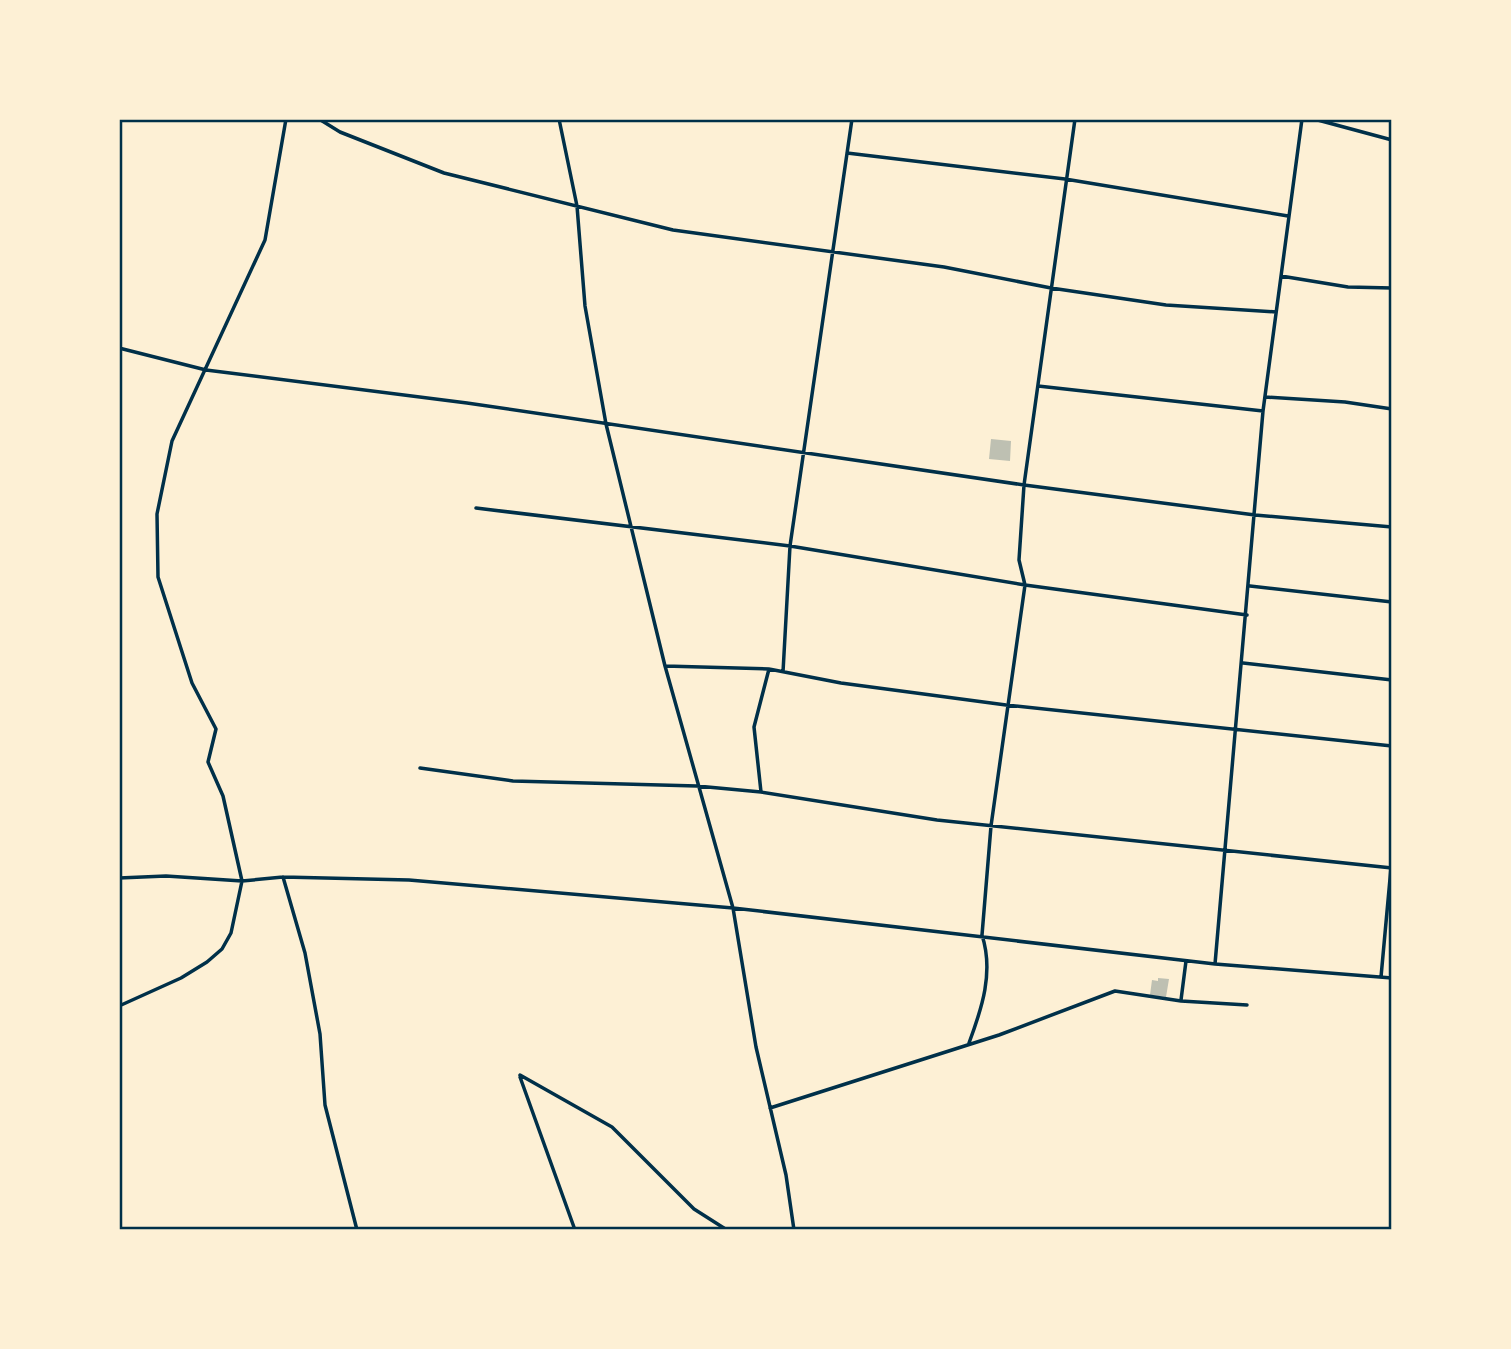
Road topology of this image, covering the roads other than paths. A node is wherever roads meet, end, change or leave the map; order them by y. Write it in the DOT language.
graph roads {
  1 [pos="286,119"];
  2 [pos="319,119"];
  3 [pos="559,119"];
  4 [pos="852,119"];
  5 [pos="1075,119"];
  6 [pos="1302,119"];
  7 [pos="1314,119"];
  8 [pos="1392,140"];
  9 [pos="847,153"];
  10 [pos="1066,179"];
  11 [pos="577,206"];
  12 [pos="1289,216"];
  13 [pos="832,252"];
  14 [pos="1281,276"];
  15 [pos="1051,288"];
  16 [pos="1392,288"];
  17 [pos="1276,312"];
  18 [pos="119,348"];
  19 [pos="206,370"];
  20 [pos="1038,386"];
  21 [pos="1265,397"];
  22 [pos="1392,409"];
  23 [pos="1263,411"];
  24 [pos="606,424"];
  25 [pos="803,453"];
  26 [pos="1024,485"];
  27 [pos="476,508"];
  28 [pos="1255,515"];
  29 [pos="1392,527"];
  30 [pos="632,528"];
  31 [pos="790,546"];
  32 [pos="1024,585"];
  33 [pos="1250,586"];
  34 [pos="1392,603"];
  35 [pos="1247,615"];
  36 [pos="1243,663"];
  37 [pos="665,666"];
  38 [pos="769,669"];
  39 [pos="783,672"];
  40 [pos="1392,680"];
  41 [pos="1006,705"];
  42 [pos="1236,730"];
  43 [pos="1392,746"];
  44 [pos="420,768"];
  45 [pos="697,786"];
  46 [pos="761,792"];
  47 [pos="991,825"];
  48 [pos="1225,851"];
  49 [pos="1392,857"];
  50 [pos="1391,868"];
  51 [pos="282,877"];
  52 [pos="119,878"];
  53 [pos="242,881"];
  54 [pos="733,908"];
  55 [pos="982,935"];
  56 [pos="1186,961"];
  57 [pos="1214,964"];
  58 [pos="1381,977"];
  59 [pos="1392,978"];
  60 [pos="1181,1000"];
  61 [pos="1247,1005"];
  62 [pos="119,1006"];
  63 [pos="969,1043"];
  64 [pos="770,1108"];
  65 [pos="357,1230"];
  66 [pos="575,1230"];
  67 [pos="727,1230"];
  68 [pos="794,1230"];
  1 -- 19 [label="street"];
  2 -- 11 [label="street"];
  3 -- 11 [label="street"];
  4 -- 9 [label="street"];
  5 -- 10 [label="street"];
  6 -- 12 [label="street"];
  7 -- 8 [label="street"];
  9 -- 10 [label="street"];
  9 -- 13 [label="street"];
  10 -- 12 [label="street"];
  10 -- 15 [label="street"];
  11 -- 13 [label="street"];
  11 -- 24 [label="street"];
  12 -- 14 [label="street"];
  13 -- 15 [label="street"];
  13 -- 25 [label="street"];
  14 -- 16 [label="street"];
  14 -- 17 [label="street"];
  15 -- 17 [label="street"];
  15 -- 20 [label="street"];
  17 -- 21 [label="street"];
  18 -- 19 [label="street"];
  19 -- 24 [label="street"];
  19 -- 53 [label="street"];
  20 -- 23 [label="street"];
  20 -- 26 [label="street"];
  21 -- 22 [label="street"];
  21 -- 23 [label="street"];
  23 -- 28 [label="street"];
  24 -- 25 [label="street"];
  24 -- 30 [label="street"];
  25 -- 26 [label="street"];
  25 -- 31 [label="street"];
  26 -- 28 [label="street"];
  26 -- 32 [label="street"];
  27 -- 30 [label="street"];
  28 -- 29 [label="street"];
  28 -- 33 [label="street"];
  30 -- 31 [label="street"];
  30 -- 37 [label="street"];
  31 -- 32 [label="street"];
  31 -- 39 [label="street"];
  32 -- 35 [label="street"];
  32 -- 41 [label="street"];
  33 -- 34 [label="street"];
  33 -- 35 [label="street"];
  35 -- 36 [label="street"];
  36 -- 40 [label="street"];
  36 -- 42 [label="street"];
  37 -- 38 [label="street"];
  37 -- 45 [label="street"];
  38 -- 39 [label="street"];
  38 -- 46 [label="street"];
  39 -- 41 [label="street"];
  41 -- 42 [label="street"];
  41 -- 47 [label="street"];
  42 -- 43 [label="street"];
  42 -- 48 [label="street"];
  44 -- 45 [label="street"];
  45 -- 46 [label="street"];
  45 -- 54 [label="street"];
  46 -- 47 [label="street"];
  47 -- 48 [label="street"];
  47 -- 55 [label="street"];
  48 -- 50 [label="street"];
  48 -- 57 [label="street"];
  49 -- 50 [label="street"];
  50 -- 58 [label="street"];
  51 -- 53 [label="street"];
  51 -- 54 [label="street"];
  51 -- 65 [label="street"];
  52 -- 53 [label="street"];
  53 -- 62 [label="street"];
  54 -- 55 [label="street"];
  54 -- 64 [label="street"];
  55 -- 56 [label="street"];
  55 -- 63 [label="street"];
  56 -- 57 [label="street"];
  56 -- 60 [label="street"];
  57 -- 58 [label="street"];
  58 -- 59 [label="street"];
  60 -- 61 [label="street"];
  60 -- 63 [label="street"];
  63 -- 64 [label="street"];
  64 -- 68 [label="street"];
  66 -- 67 [label="street"];
}
